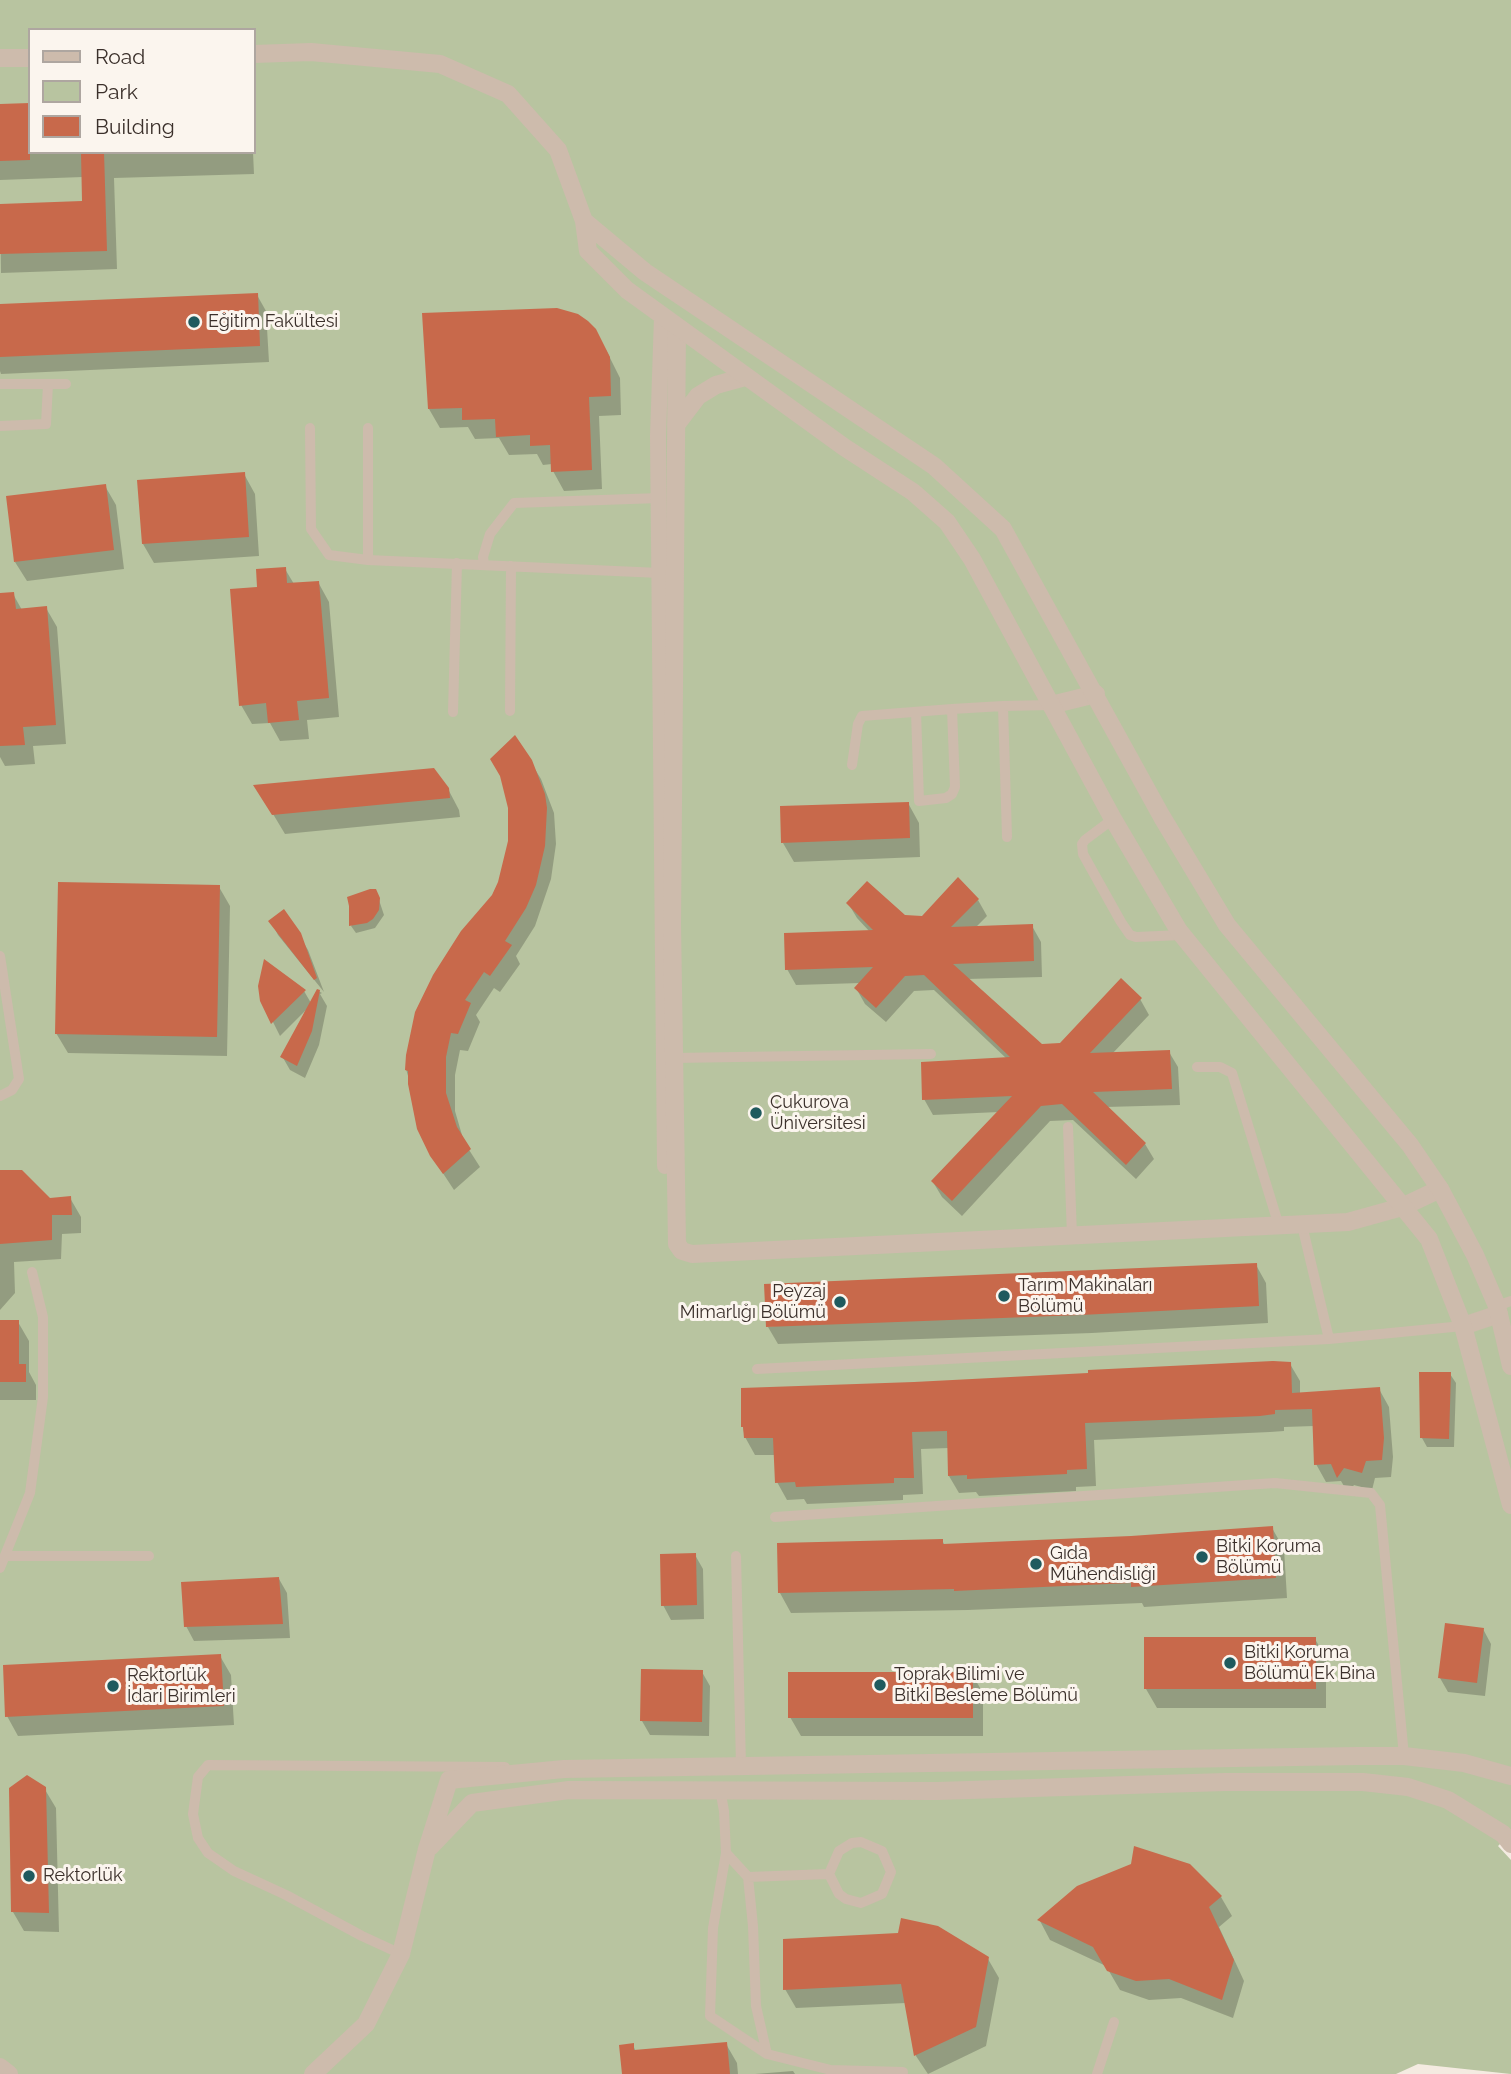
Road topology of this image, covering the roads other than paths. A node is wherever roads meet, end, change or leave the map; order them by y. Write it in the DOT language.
graph roads {
  1 [pos="256,54"];
  2 [pos="0,58"];
  3 [pos="28,58"];
  4 [pos="584,221"];
  5 [pos="662,317"];
  6 [pos="677,328"];
  7 [pos="745,376"];
  8 [pos="0,384"];
  9 [pos="48,384"];
  10 [pos="66,384"];
  11 [pos="676,425"];
  12 [pos="0,426"];
  13 [pos="310,428"];
  14 [pos="368,428"];
  15 [pos="660,498"];
  16 [pos="368,560"];
  17 [pos="457,563"];
  18 [pos="484,564"];
  19 [pos="511,566"];
  20 [pos="660,573"];
  21 [pos="1096,694"];
  22 [pos="1051,705"];
  23 [pos="1003,706"];
  24 [pos="952,709"];
  25 [pos="510,711"];
  26 [pos="453,712"];
  27 [pos="916,712"];
  28 [pos="852,765"];
  29 [pos="1113,819"];
  30 [pos="1007,837"];
  31 [pos="1182,935"];
  32 [pos="0,956"];
  33 [pos="931,1054"];
  34 [pos="673,1058"];
  35 [pos="1197,1068"];
  36 [pos="0,1096"];
  37 [pos="1068,1127"];
  38 [pos="665,1166"];
  39 [pos="1440,1189"];
  40 [pos="1402,1207"];
  41 [pos="1301,1225"];
  42 [pos="1279,1226"];
  43 [pos="1073,1236"];
  44 [pos="33,1272"];
  45 [pos="1502,1307"];
  46 [pos="1463,1326"];
  47 [pos="1329,1339"];
  48 [pos="1511,1366"];
  49 [pos="757,1369"];
  50 [pos="1511,1505"];
  51 [pos="775,1517"];
  52 [pos="5,1556"];
  53 [pos="149,1556"];
  54 [pos="736,1556"];
  55 [pos="0,1568"];
  56 [pos="1404,1756"];
  57 [pos="741,1766"];
  58 [pos="564,1769"];
  59 [pos="1511,1776"];
  60 [pos="720,1789"];
  61 [pos="1511,1843"];
  62 [pos="427,1849"];
  63 [pos="726,1853"];
  64 [pos="829,1874"];
  65 [pos="748,1877"];
  66 [pos="401,1954"];
  67 [pos="1114,2022"];
  68 [pos="766,2054"];
  69 [pos="0,2067"];
  70 [pos="903,2073"];
  71 [pos="9,2074"];
  72 [pos="313,2074"];
  73 [pos="1097,2074"];
  1 -- 4 [label="street"];
  2 -- 3 [label="street"];
  4 -- 5 [label="street"];
  4 -- 21 [label="street"];
  5 -- 6 [label="street"];
  5 -- 15 [label="street"];
  6 -- 7 [label="street"];
  6 -- 11 [label="street"];
  7 -- 11 [label="street"];
  7 -- 22 [label="street"];
  8 -- 9 [label="lane"];
  9 -- 10 [label="lane"];
  9 -- 12 [label="lane"];
  11 -- 34 [label="street"];
  13 -- 16 [label="lane"];
  14 -- 16 [label="lane"];
  15 -- 18 [label="lane"];
  15 -- 20 [label="street"];
  16 -- 17 [label="lane"];
  17 -- 18 [label="lane"];
  17 -- 26 [label="lane"];
  18 -- 19 [label="lane"];
  19 -- 20 [label="lane"];
  19 -- 25 [label="lane"];
  20 -- 38 [label="street"];
  21 -- 22 [label="street"];
  21 -- 39 [label="street"];
  22 -- 23 [label="lane"];
  22 -- 29 [label="street"];
  23 -- 24 [label="lane"];
  23 -- 30 [label="lane"];
  24 -- 27 [label="lane"];
  24 -- 27 [label="lane"];
  27 -- 28 [label="lane"];
  29 -- 31 [label="street"];
  29 -- 31 [label="lane"];
  31 -- 40 [label="street"];
  32 -- 36 [label="lane"];
  33 -- 34 [label="lane"];
  34 -- 43 [label="street"];
  35 -- 42 [label="lane"];
  37 -- 43 [label="lane"];
  39 -- 40 [label="street"];
  39 -- 45 [label="street"];
  40 -- 41 [label="street"];
  40 -- 46 [label="street"];
  41 -- 42 [label="street"];
  41 -- 47 [label="lane"];
  42 -- 43 [label="street"];
  44 -- 52 [label="lane"];
  45 -- 46 [label="street"];
  45 -- 48 [label="street"];
  46 -- 47 [label="lane"];
  46 -- 50 [label="street"];
  47 -- 49 [label="lane"];
  51 -- 56 [label="lane"];
  52 -- 53 [label="lane"];
  52 -- 55 [label="lane"];
  54 -- 57 [label="lane"];
  56 -- 57 [label="street"];
  56 -- 59 [label="street"];
  57 -- 58 [label="street"];
  58 -- 62 [label="street"];
  58 -- 66 [label="lane"];
  60 -- 61 [label="street"];
  60 -- 62 [label="street"];
  60 -- 63 [label="lane"];
  62 -- 66 [label="street"];
  63 -- 65 [label="lane"];
  63 -- 68 [label="lane"];
  64 -- 64 [label="lane"];
  64 -- 65 [label="lane"];
  65 -- 68 [label="lane"];
  66 -- 72 [label="street"];
  67 -- 73 [label="lane"];
  68 -- 70 [label="lane"];
  69 -- 71 [label="street"];
}
